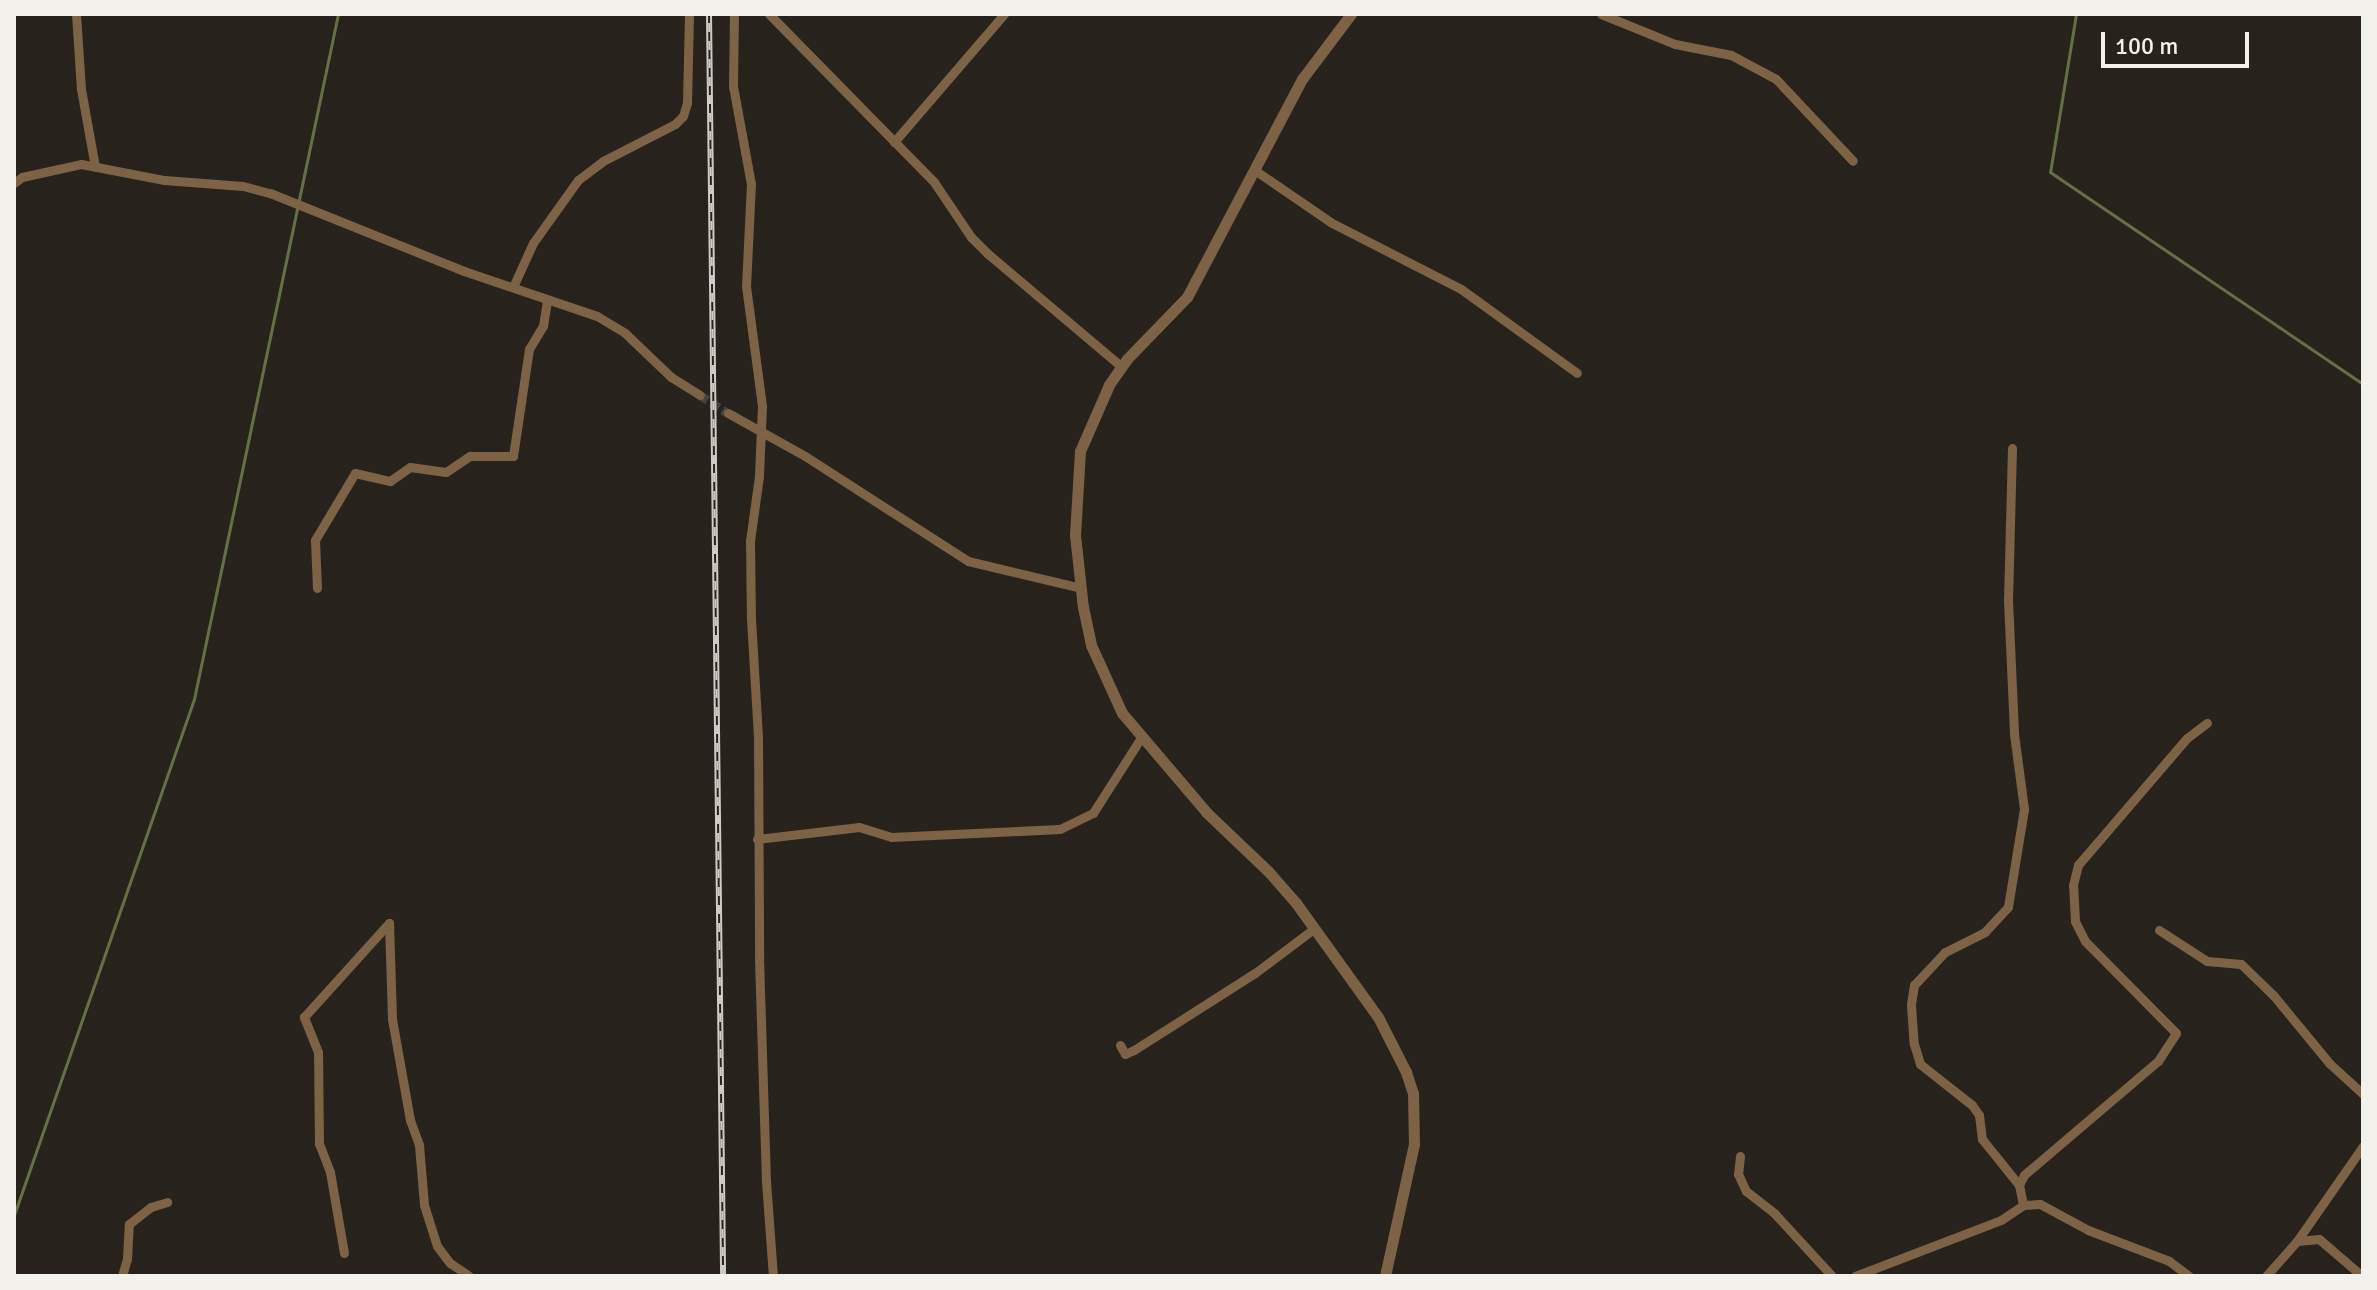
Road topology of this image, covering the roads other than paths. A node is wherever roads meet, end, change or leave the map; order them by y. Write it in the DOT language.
graph roads {
  1 [pos="76,14"];
  2 [pos="689,14"];
  3 [pos="734,14"];
  4 [pos="769,14"];
  5 [pos="1004,14"];
  6 [pos="1351,14"];
  7 [pos="1601,14"];
  8 [pos="894,142"];
  9 [pos="1853,161"];
  10 [pos="95,167"];
  11 [pos="1256,171"];
  12 [pos="17,179"];
  13 [pos="513,287"];
  14 [pos="547,301"];
  15 [pos="1122,367"];
  16 [pos="1577,373"];
  17 [pos="700,395"];
  18 [pos="728,413"];
  19 [pos="762,432"];
  20 [pos="2012,448"];
  21 [pos="317,588"];
  22 [pos="1081,588"];
  23 [pos="2207,723"];
  24 [pos="1142,736"];
  25 [pos="757,839"];
  26 [pos="1315,928"];
  27 [pos="2159,930"];
  28 [pos="1120,1045"];
  29 [pos="2363,1094"];
  30 [pos="2363,1146"];
  31 [pos="1740,1156"];
  32 [pos="2019,1185"];
  33 [pos="167,1202"];
  34 [pos="2023,1205"];
  35 [pos="2297,1241"];
  36 [pos="344,1253"];
  37 [pos="122,1276"];
  38 [pos="469,1276"];
  39 [pos="773,1276"];
  40 [pos="1385,1276"];
  41 [pos="1832,1276"];
  42 [pos="1855,1276"];
  43 [pos="2189,1276"];
  44 [pos="2266,1276"];
  45 [pos="2362,1276"];
  1 -- 10 [label="street"];
  2 -- 13 [label="street"];
  3 -- 19 [label="street"];
  4 -- 8 [label="street"];
  5 -- 8 [label="street"];
  6 -- 11 [label="street"];
  7 -- 9 [label="street"];
  8 -- 15 [label="street"];
  10 -- 12 [label="street"];
  10 -- 13 [label="street"];
  11 -- 15 [label="street"];
  11 -- 16 [label="street"];
  13 -- 14 [label="street"];
  14 -- 17 [label="street"];
  14 -- 21 [label="street"];
  15 -- 22 [label="street"];
  18 -- 19 [label="street"];
  19 -- 22 [label="street"];
  19 -- 25 [label="street"];
  20 -- 32 [label="street"];
  22 -- 24 [label="street"];
  23 -- 32 [label="street"];
  24 -- 25 [label="street"];
  24 -- 26 [label="street"];
  25 -- 39 [label="street"];
  26 -- 28 [label="street"];
  26 -- 40 [label="street"];
  27 -- 29 [label="street"];
  30 -- 35 [label="street"];
  31 -- 41 [label="street"];
  32 -- 34 [label="street"];
  33 -- 37 [label="street"];
  34 -- 42 [label="street"];
  34 -- 43 [label="street"];
  35 -- 44 [label="street"];
  35 -- 45 [label="street"];
  36 -- 38 [label="street"];
}
